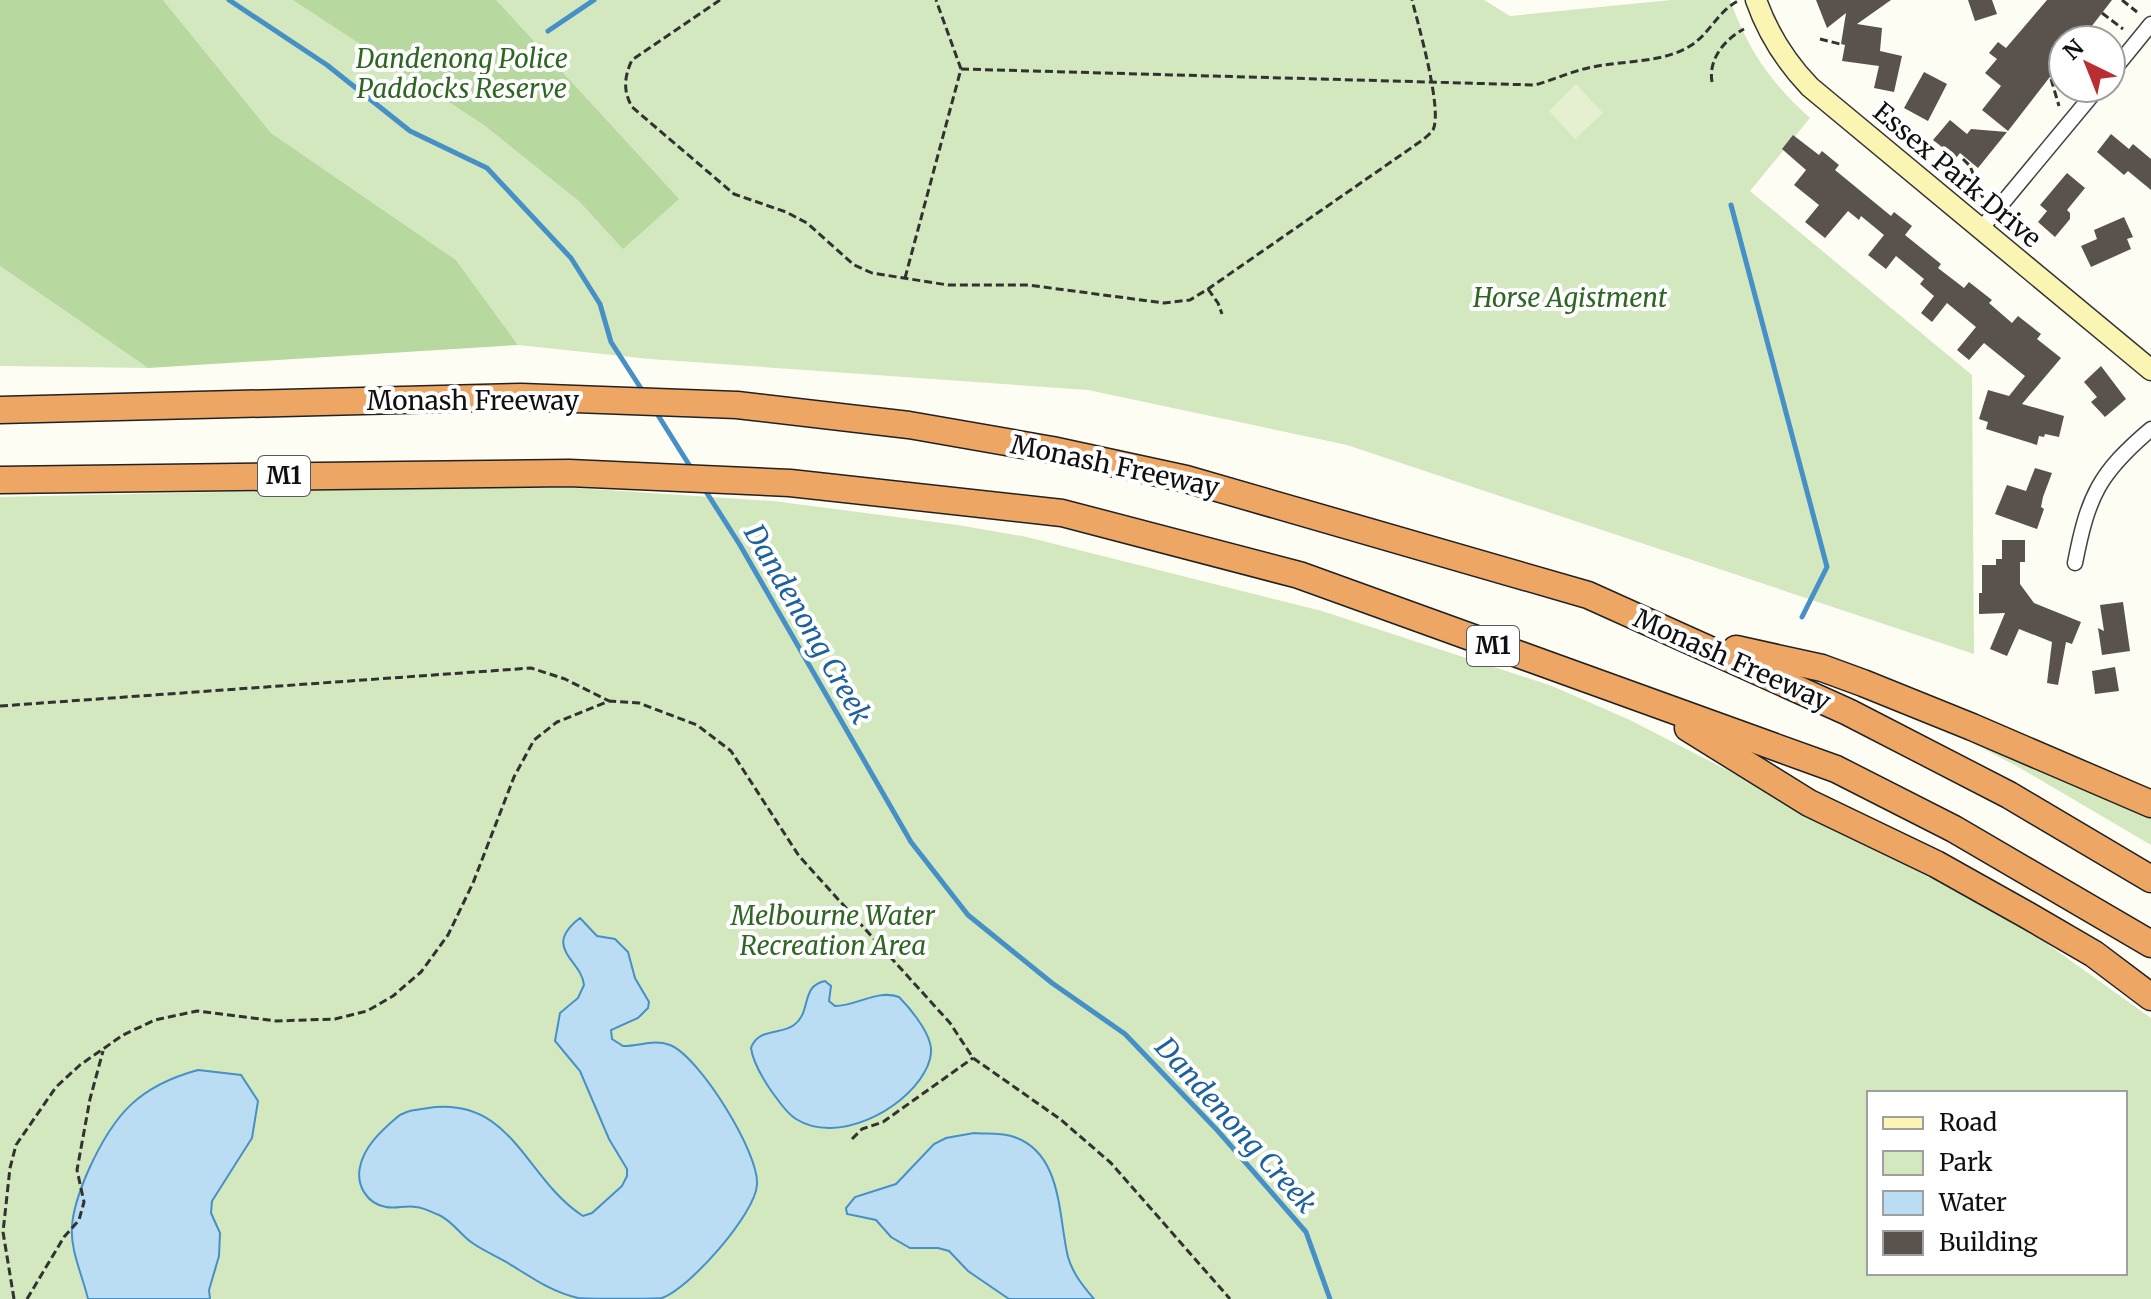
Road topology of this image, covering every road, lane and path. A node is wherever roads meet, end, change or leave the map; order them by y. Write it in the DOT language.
graph roads {
  1 [pos="720,0"];
  2 [pos="936,0"];
  3 [pos="1412,0"];
  4 [pos="1740,0"];
  5 [pos="1756,0"];
  6 [pos="2122,0"];
  7 [pos="2137,12"];
  8 [pos="2102,13"];
  9 [pos="2116,24"];
  10 [pos="2151,24"];
  11 [pos="1744,29"];
  12 [pos="1820,39"];
  13 [pos="1840,44"];
  14 [pos="2127,53"];
  15 [pos="961,69"];
  16 [pos="1431,81"];
  17 [pos="1712,82"];
  18 [pos="2085,104"];
  19 [pos="1963,159"];
  20 [pos="1983,198"];
  21 [pos="1981,229"];
  22 [pos="905,278"];
  23 [pos="1208,289"];
  24 [pos="1222,314"];
  25 [pos="2151,370"];
  26 [pos="0,410"];
  27 [pos="2151,429"];
  28 [pos="0,480"];
  29 [pos="2075,563"];
  30 [pos="1678,637"];
  31 [pos="609,701"];
  32 [pos="1643,701"];
  33 [pos="0,706"];
  34 [pos="2151,804"];
  35 [pos="2151,879"];
  36 [pos="2151,944"];
  37 [pos="2151,997"];
  38 [pos="103,1050"];
  39 [pos="973,1058"];
  40 [pos="852,1139"];
  41 [pos="14,1299"];
  42 [pos="27,1299"];
  43 [pos="1230,1299"];
  1 -- 22 [label="path"];
  2 -- 15 [label="path"];
  3 -- 16 [label="path"];
  4 -- 16 [label="path"];
  5 -- 21 [label="street, Essex Park Drive"];
  6 -- 7 [label="path"];
  8 -- 9 [label="path"];
  10 -- 14 [label="street"];
  11 -- 17 [label="path"];
  12 -- 13 [label="path"];
  15 -- 16 [label="path"];
  15 -- 22 [label="path"];
  16 -- 23 [label="path"];
  18 -- 21 [label="street"];
  19 -- 20 [label="path"];
  21 -- 25 [label="street, Essex Park Drive"];
  22 -- 23 [label="path"];
  23 -- 24 [label="path"];
  26 -- 30 [label="highway, Monash Freeway"];
  27 -- 29 [label="street"];
  28 -- 32 [label="highway, M1"];
  30 -- 34 [label="highway"];
  30 -- 35 [label="highway, Monash Freeway"];
  31 -- 33 [label="path"];
  31 -- 38 [label="path"];
  31 -- 39 [label="path"];
  32 -- 36 [label="highway, M1"];
  32 -- 37 [label="highway"];
  38 -- 41 [label="path"];
  38 -- 42 [label="path"];
  39 -- 40 [label="path"];
  39 -- 43 [label="path"];
}
